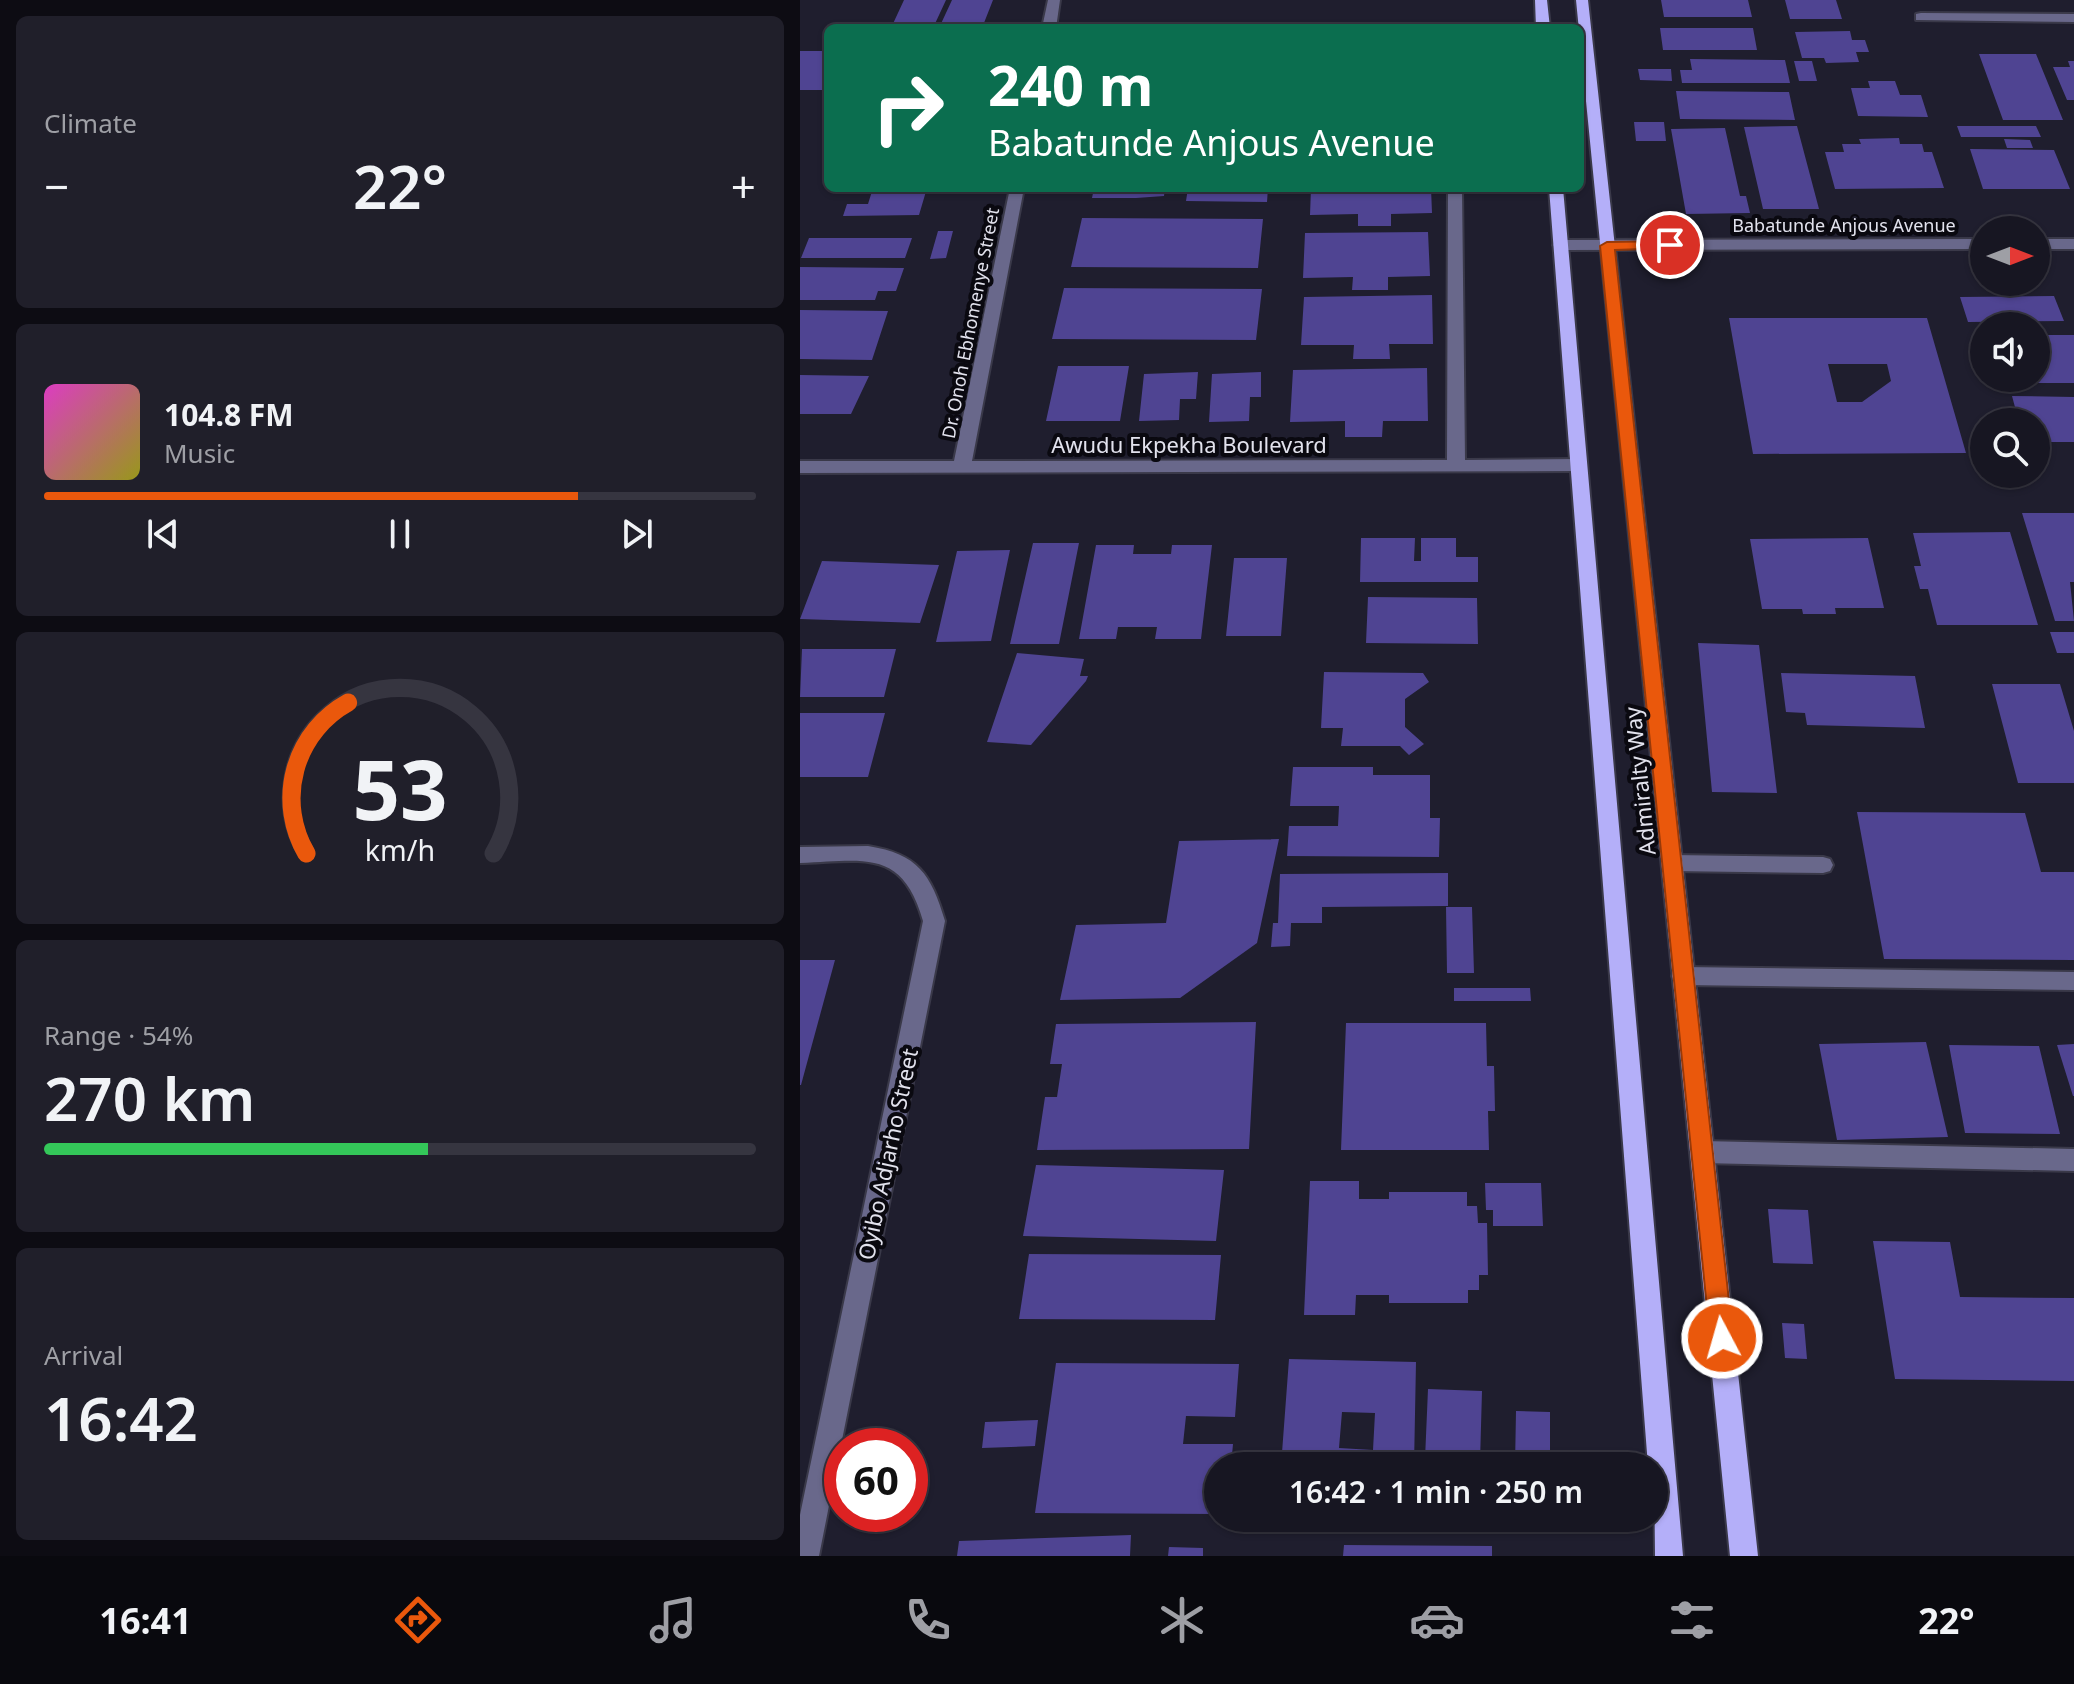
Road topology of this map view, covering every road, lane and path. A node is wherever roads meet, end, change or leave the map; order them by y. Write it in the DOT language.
graph roads {
  1 [pos="1054,0"];
  2 [pos="1541,0"];
  3 [pos="1582,0"];
  4 [pos="1921,17"];
  5 [pos="2074,18"];
  6 [pos="1050,24"];
  7 [pos="1543,24"];
  8 [pos="1016,192"];
  9 [pos="1455,192"];
  10 [pos="1556,192"];
  11 [pos="1970,244"];
  12 [pos="2050,244"];
  13 [pos="2074,244"];
  14 [pos="1561,245"];
  15 [pos="1607,246"];
  16 [pos="1456,465"];
  17 [pos="1578,465"];
  18 [pos="962,466"];
  19 [pos="800,467"];
  20 [pos="800,855"];
  21 [pos="1672,863"];
  22 [pos="1823,865"];
  23 [pos="1683,976"];
  24 [pos="2074,981"];
  25 [pos="1702,1152"];
  26 [pos="2074,1160"];
  27 [pos="805,1556"];
  28 [pos="1669,1556"];
  29 [pos="1744,1556"];
  1 -- 6 [label="street"];
  2 -- 7 [label="main road"];
  3 -- 15 [label="main road, Admiralty Way"];
  4 -- 5 [label="street"];
  8 -- 18 [label="street, Dr. Onoh Ebhomenye Street"];
  9 -- 16 [label="street"];
  10 -- 14 [label="main road, Admiralty Way"];
  11 -- 15 [label="street, Babatunde Anjous Avenue"];
  12 -- 13 [label="street"];
  14 -- 15 [label="street, Babatunde Anjous Avenue"];
  14 -- 17 [label="main road, Admiralty Way"];
  15 -- 21 [label="main road, Admiralty Way"];
  16 -- 17 [label="street, Awudu Ekpekha Boulevard"];
  16 -- 18 [label="street, Awudu Ekpekha Boulevard"];
  17 -- 28 [label="main road, Admiralty Way"];
  18 -- 19 [label="street, Awudu Ekpekha Boulevard"];
  20 -- 27 [label="street, Oyibo Adjarho Street"];
  21 -- 22 [label="street"];
  21 -- 23 [label="main road, Admiralty Way"];
  23 -- 24 [label="street"];
  23 -- 25 [label="main road, Admiralty Way"];
  25 -- 26 [label="street"];
  25 -- 29 [label="main road, Admiralty Way"];
}
